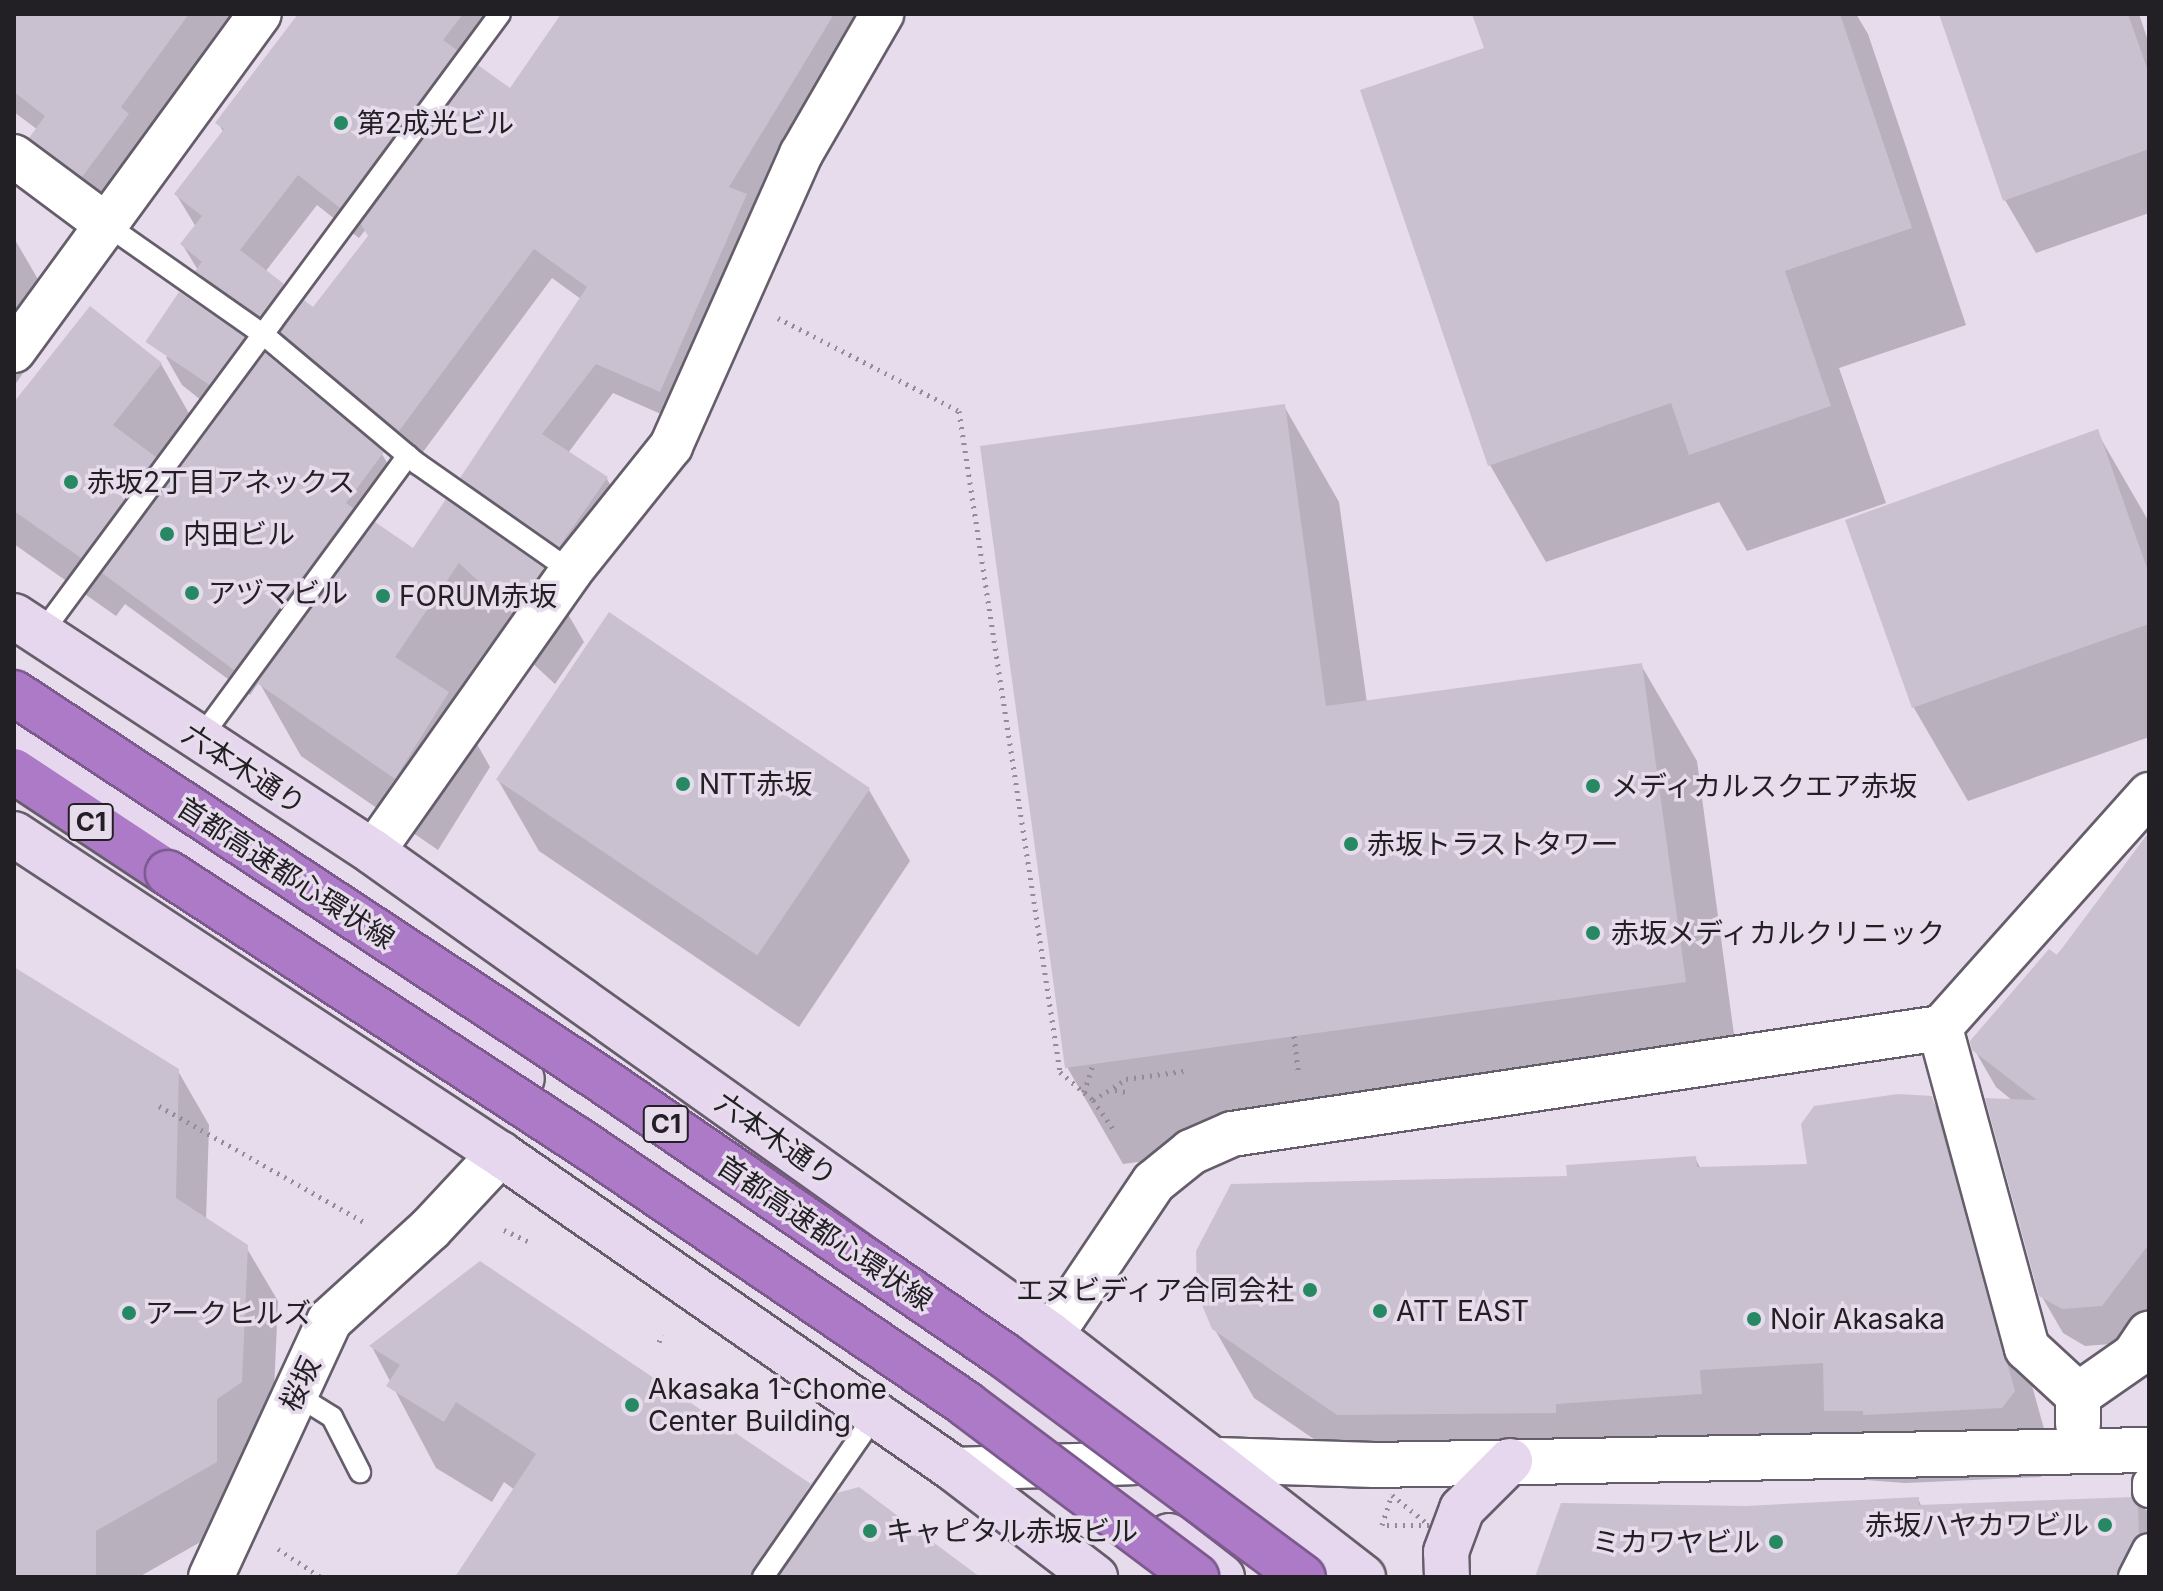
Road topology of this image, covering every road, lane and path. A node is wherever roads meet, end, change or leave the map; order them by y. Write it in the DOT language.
graph roads {
  1 [pos="260,14"];
  2 [pos="500,14"];
  3 [pos="882,14"];
  4 [pos="14,156"];
  5 [pos="104,223"];
  6 [pos="770,313"];
  7 [pos="264,335"];
  8 [pos="14,351"];
  9 [pos="408,455"];
  10 [pos="571,571"];
  11 [pos="28,625"];
  12 [pos="14,693"];
  13 [pos="14,728"];
  14 [pos="199,740"];
  15 [pos="14,753"];
  16 [pos="14,771"];
  17 [pos="2149,794"];
  18 [pos="14,834"];
  19 [pos="373,852"];
  20 [pos="1940,1028"];
  21 [pos="1294,1036"];
  22 [pos="1093,1065"];
  23 [pos="1183,1071"];
  24 [pos="381,1076"];
  25 [pos="1299,1081"];
  26 [pos="1114,1089"];
  27 [pos="1084,1092"];
  28 [pos="1130,1093"];
  29 [pos="1093,1100"];
  30 [pos="159,1106"];
  31 [pos="1113,1129"];
  32 [pos="500,1154"];
  33 [pos="378,1230"];
  34 [pos="504,1230"];
  35 [pos="528,1241"];
  36 [pos="2149,1334"];
  37 [pos="662,1335"];
  38 [pos="1051,1335"];
  39 [pos="659,1342"];
  40 [pos="295,1394"];
  41 [pos="2078,1395"];
  42 [pos="876,1414"];
  43 [pos="2149,1450"];
  44 [pos="2078,1451"];
  45 [pos="1217,1460"];
  46 [pos="1510,1461"];
  47 [pos="1076,1465"];
  48 [pos="954,1469"];
  49 [pos="360,1472"];
  50 [pos="2149,1483"];
  51 [pos="2149,1491"];
  52 [pos="271,1545"];
  53 [pos="2149,1550"];
  54 [pos="1079,1571"];
  55 [pos="211,1577"];
  56 [pos="321,1577"];
  57 [pos="763,1577"];
  58 [pos="1196,1577"];
  59 [pos="1222,1577"];
  60 [pos="1303,1577"];
  61 [pos="1363,1577"];
  62 [pos="1447,1577"];
  63 [pos="2135,1577"];
  1 -- 5 [label="street"];
  2 -- 7 [label="lane"];
  3 -- 10 [label="street"];
  4 -- 5 [label="street"];
  5 -- 7 [label="lane"];
  5 -- 8 [label="street"];
  6 -- 27 [label="path"];
  7 -- 9 [label="lane"];
  7 -- 11 [label="lane"];
  9 -- 10 [label="lane"];
  9 -- 14 [label="lane"];
  10 -- 19 [label="street"];
  11 -- 14 [label="main road, 六本木通り"];
  12 -- 60 [label="highway, 首都高速都心環状線 / C1, bridge"];
  13 -- 47 [label="main road"];
  14 -- 19 [label="main road, 六本木通り"];
  15 -- 24 [label="main road"];
  16 -- 58 [label="highway, C1, bridge"];
  17 -- 20 [label="street"];
  18 -- 24 [label="main road"];
  19 -- 38 [label="main road, 六本木通り"];
  20 -- 38 [label="street"];
  20 -- 41 [label="street"];
  21 -- 25 [label="path"];
  22 -- 27 [label="path"];
  23 -- 26 [label="path"];
  24 -- 32 [label="main road"];
  26 -- 28 [label="path"];
  26 -- 29 [label="path"];
  27 -- 29 [label="path"];
  29 -- 31 [label="path"];
  30 -- 33 [label="path"];
  32 -- 40 [label="street, 桜坂"];
  32 -- 42 [label="main road"];
  34 -- 35 [label="path"];
  36 -- 41 [label="street"];
  37 -- 39 [label="path"];
  38 -- 45 [label="main road, 六本木通り"];
  40 -- 49 [label="lane"];
  40 -- 55 [label="street, 桜坂"];
  41 -- 44 [label="street"];
  42 -- 48 [label="main road"];
  42 -- 57 [label="lane"];
  43 -- 44 [label="street"];
  44 -- 46 [label="street"];
  45 -- 46 [label="street"];
  45 -- 47 [label="street"];
  45 -- 61 [label="main road, 六本木通り"];
  46 -- 62 [label="main road"];
  47 -- 48 [label="street"];
  47 -- 59 [label="main road"];
  48 -- 54 [label="main road"];
  50 -- 51 [label="street"];
  52 -- 56 [label="path"];
  53 -- 63 [label="street"];
}
